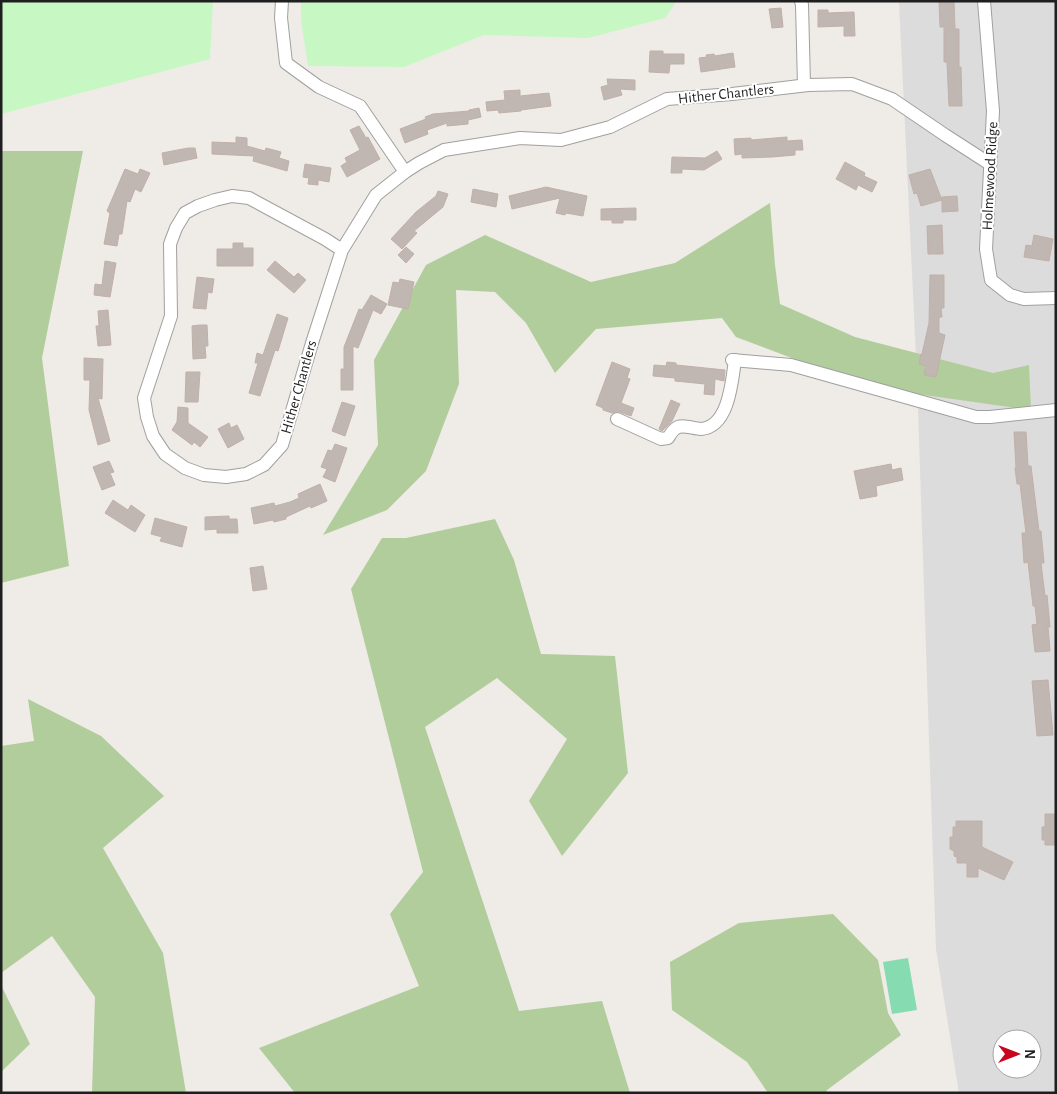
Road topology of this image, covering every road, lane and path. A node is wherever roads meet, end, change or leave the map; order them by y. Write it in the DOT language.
graph roads {
  1 [pos="282,1"];
  2 [pos="800,1"];
  3 [pos="984,1"];
  4 [pos="804,85"];
  5 [pos="990,164"];
  6 [pos="405,172"];
  7 [pos="342,250"];
  8 [pos="1056,298"];
  9 [pos="1056,410"];
  10 [pos="617,419"];
  1 -- 6 [label="street"];
  2 -- 4 [label="street"];
  3 -- 5 [label="street, Holmewood Ridge"];
  4 -- 5 [label="street, Hither Chantlers"];
  4 -- 6 [label="street, Hither Chantlers"];
  5 -- 8 [label="street, Holmewood Ridge"];
  6 -- 7 [label="street, Hither Chantlers"];
  7 -- 7 [label="street, Hither Chantlers"];
  9 -- 10 [label="street"];
}
